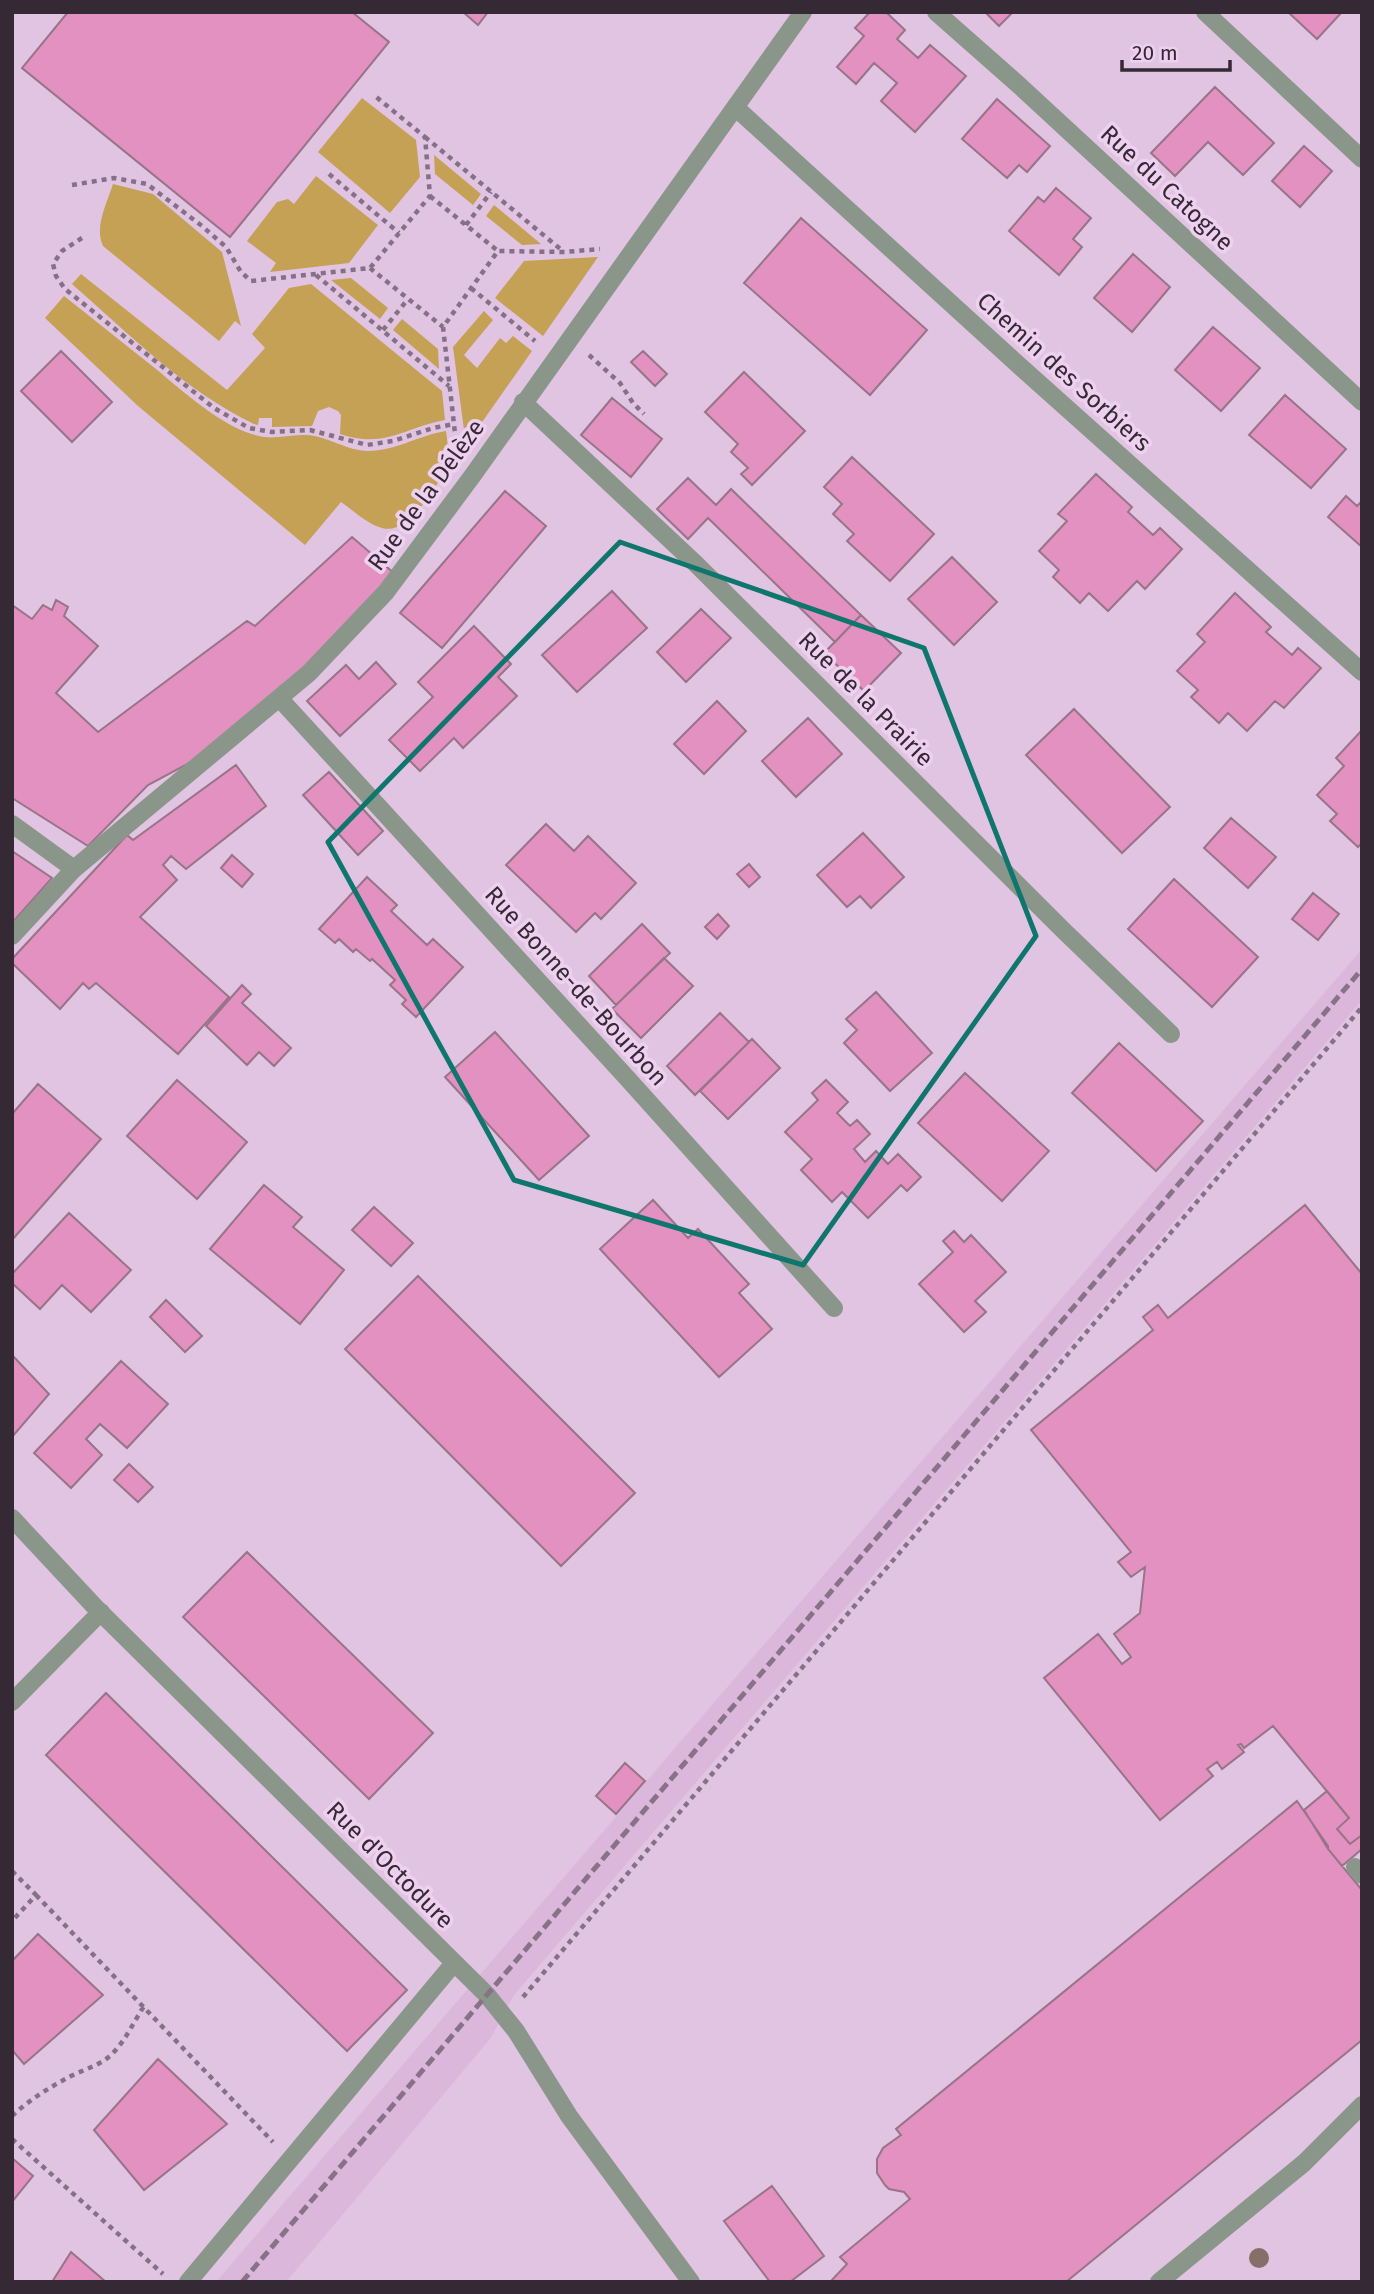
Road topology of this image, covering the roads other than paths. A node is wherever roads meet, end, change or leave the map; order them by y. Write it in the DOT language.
graph roads {
  1 [pos="803,12"];
  2 [pos="936,12"];
  3 [pos="1205,12"];
  4 [pos="735,107"];
  5 [pos="1362,159"];
  6 [pos="523,402"];
  7 [pos="1362,402"];
  8 [pos="1362,672"];
  9 [pos="280,699"];
  10 [pos="12,824"];
  11 [pos="74,869"];
  12 [pos="12,936"];
  13 [pos="1171,1034"];
  14 [pos="834,1308"];
  15 [pos="12,1518"];
  16 [pos="101,1612"];
  17 [pos="12,1702"];
  18 [pos="454,1963"];
  19 [pos="1362,2105"];
  20 [pos="1362,2124"];
  21 [pos="1304,2163"];
  22 [pos="188,2282"];
  23 [pos="691,2282"];
  24 [pos="1159,2282"];
  1 -- 4 [label="street, Rue de la Délèze"];
  2 -- 7 [label="street, Rue du Catogne"];
  3 -- 5 [label="street"];
  4 -- 6 [label="street, Rue de la Délèze"];
  4 -- 8 [label="street, Chemin des Sorbiers"];
  6 -- 9 [label="street, Rue de la Délèze"];
  6 -- 13 [label="street, Rue de la Prairie"];
  9 -- 11 [label="street, Rue de la Délèze"];
  9 -- 14 [label="street, Rue Bonne-de-Bourbon"];
  10 -- 11 [label="street"];
  11 -- 12 [label="street, Rue de la Délèze"];
  15 -- 16 [label="street, Rue d'Octodure"];
  16 -- 17 [label="street"];
  16 -- 18 [label="street, Rue d'Octodure"];
  18 -- 22 [label="street"];
  18 -- 23 [label="street, Rue d'Octodure"];
  19 -- 21 [label="street"];
  20 -- 21 [label="street"];
  21 -- 24 [label="street"];
}
